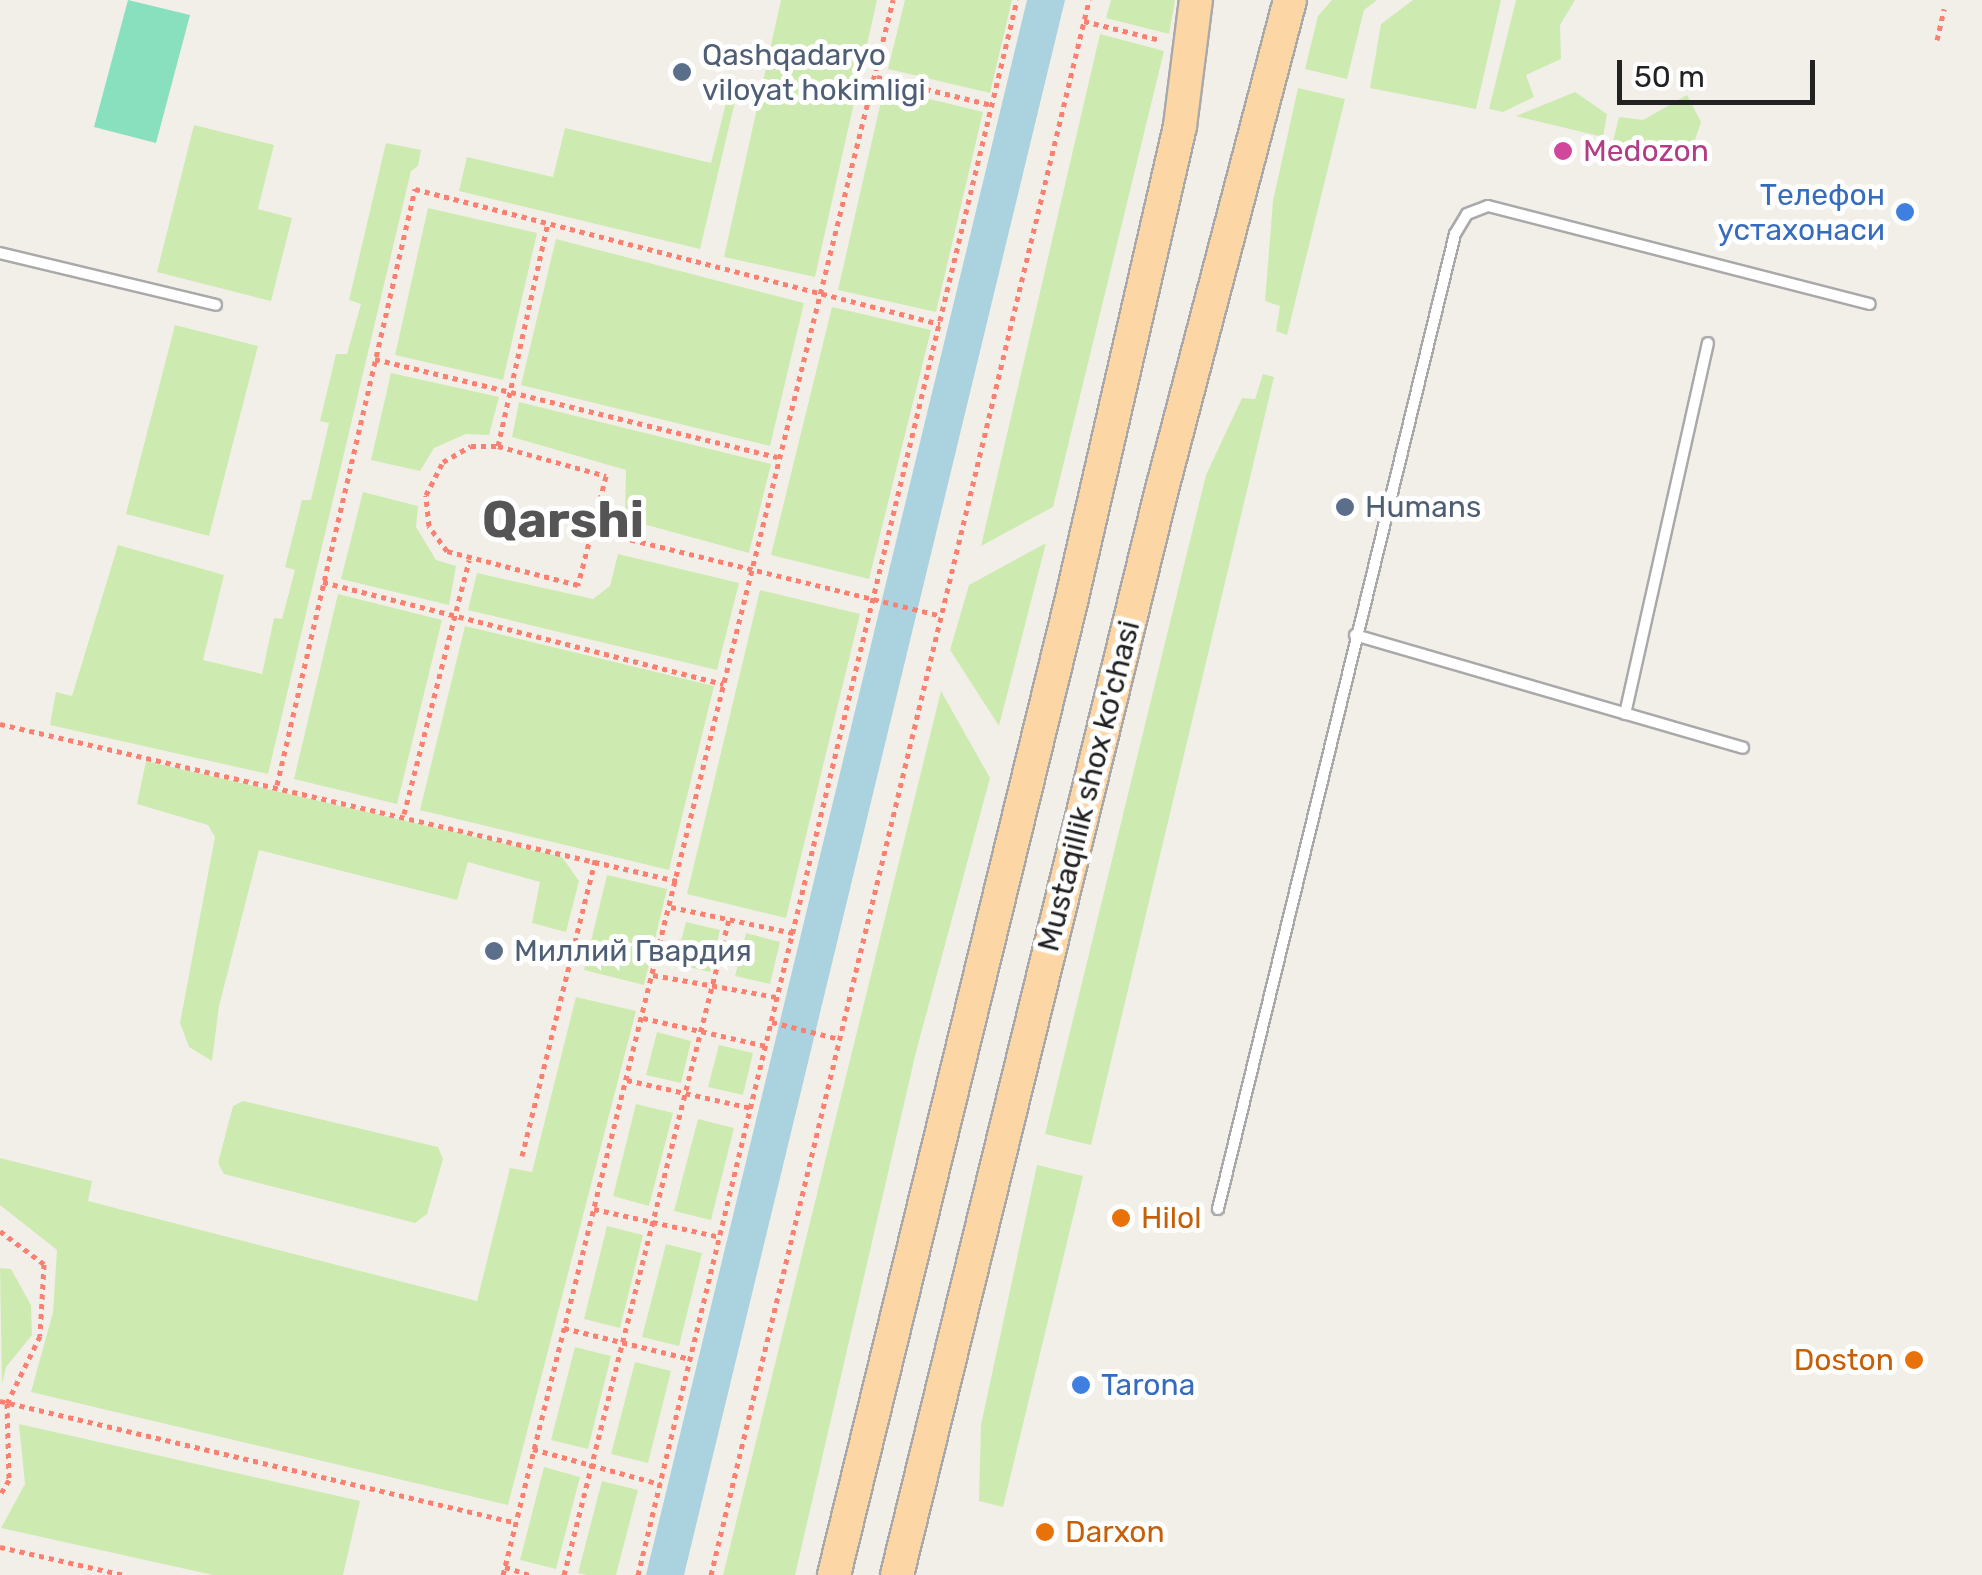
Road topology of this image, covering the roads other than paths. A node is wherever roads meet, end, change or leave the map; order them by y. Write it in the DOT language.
graph roads {
  1 [pos="1196,0"];
  2 [pos="1290,0"];
  3 [pos="0,254"];
  4 [pos="1870,304"];
  5 [pos="216,306"];
  6 [pos="1708,343"];
  7 [pos="1356,635"];
  8 [pos="1625,714"];
  9 [pos="1743,748"];
  10 [pos="1218,1209"];
  11 [pos="834,1575"];
  12 [pos="896,1575"];
  1 -- 11 [label="main road, Mustaqillik shox ko'chasi"];
  2 -- 12 [label="main road, Mustaqillik shox ko'chasi"];
  3 -- 5 [label="lane"];
  4 -- 7 [label="lane"];
  6 -- 8 [label="lane"];
  7 -- 8 [label="lane"];
  7 -- 10 [label="lane"];
  8 -- 9 [label="lane"];
}
